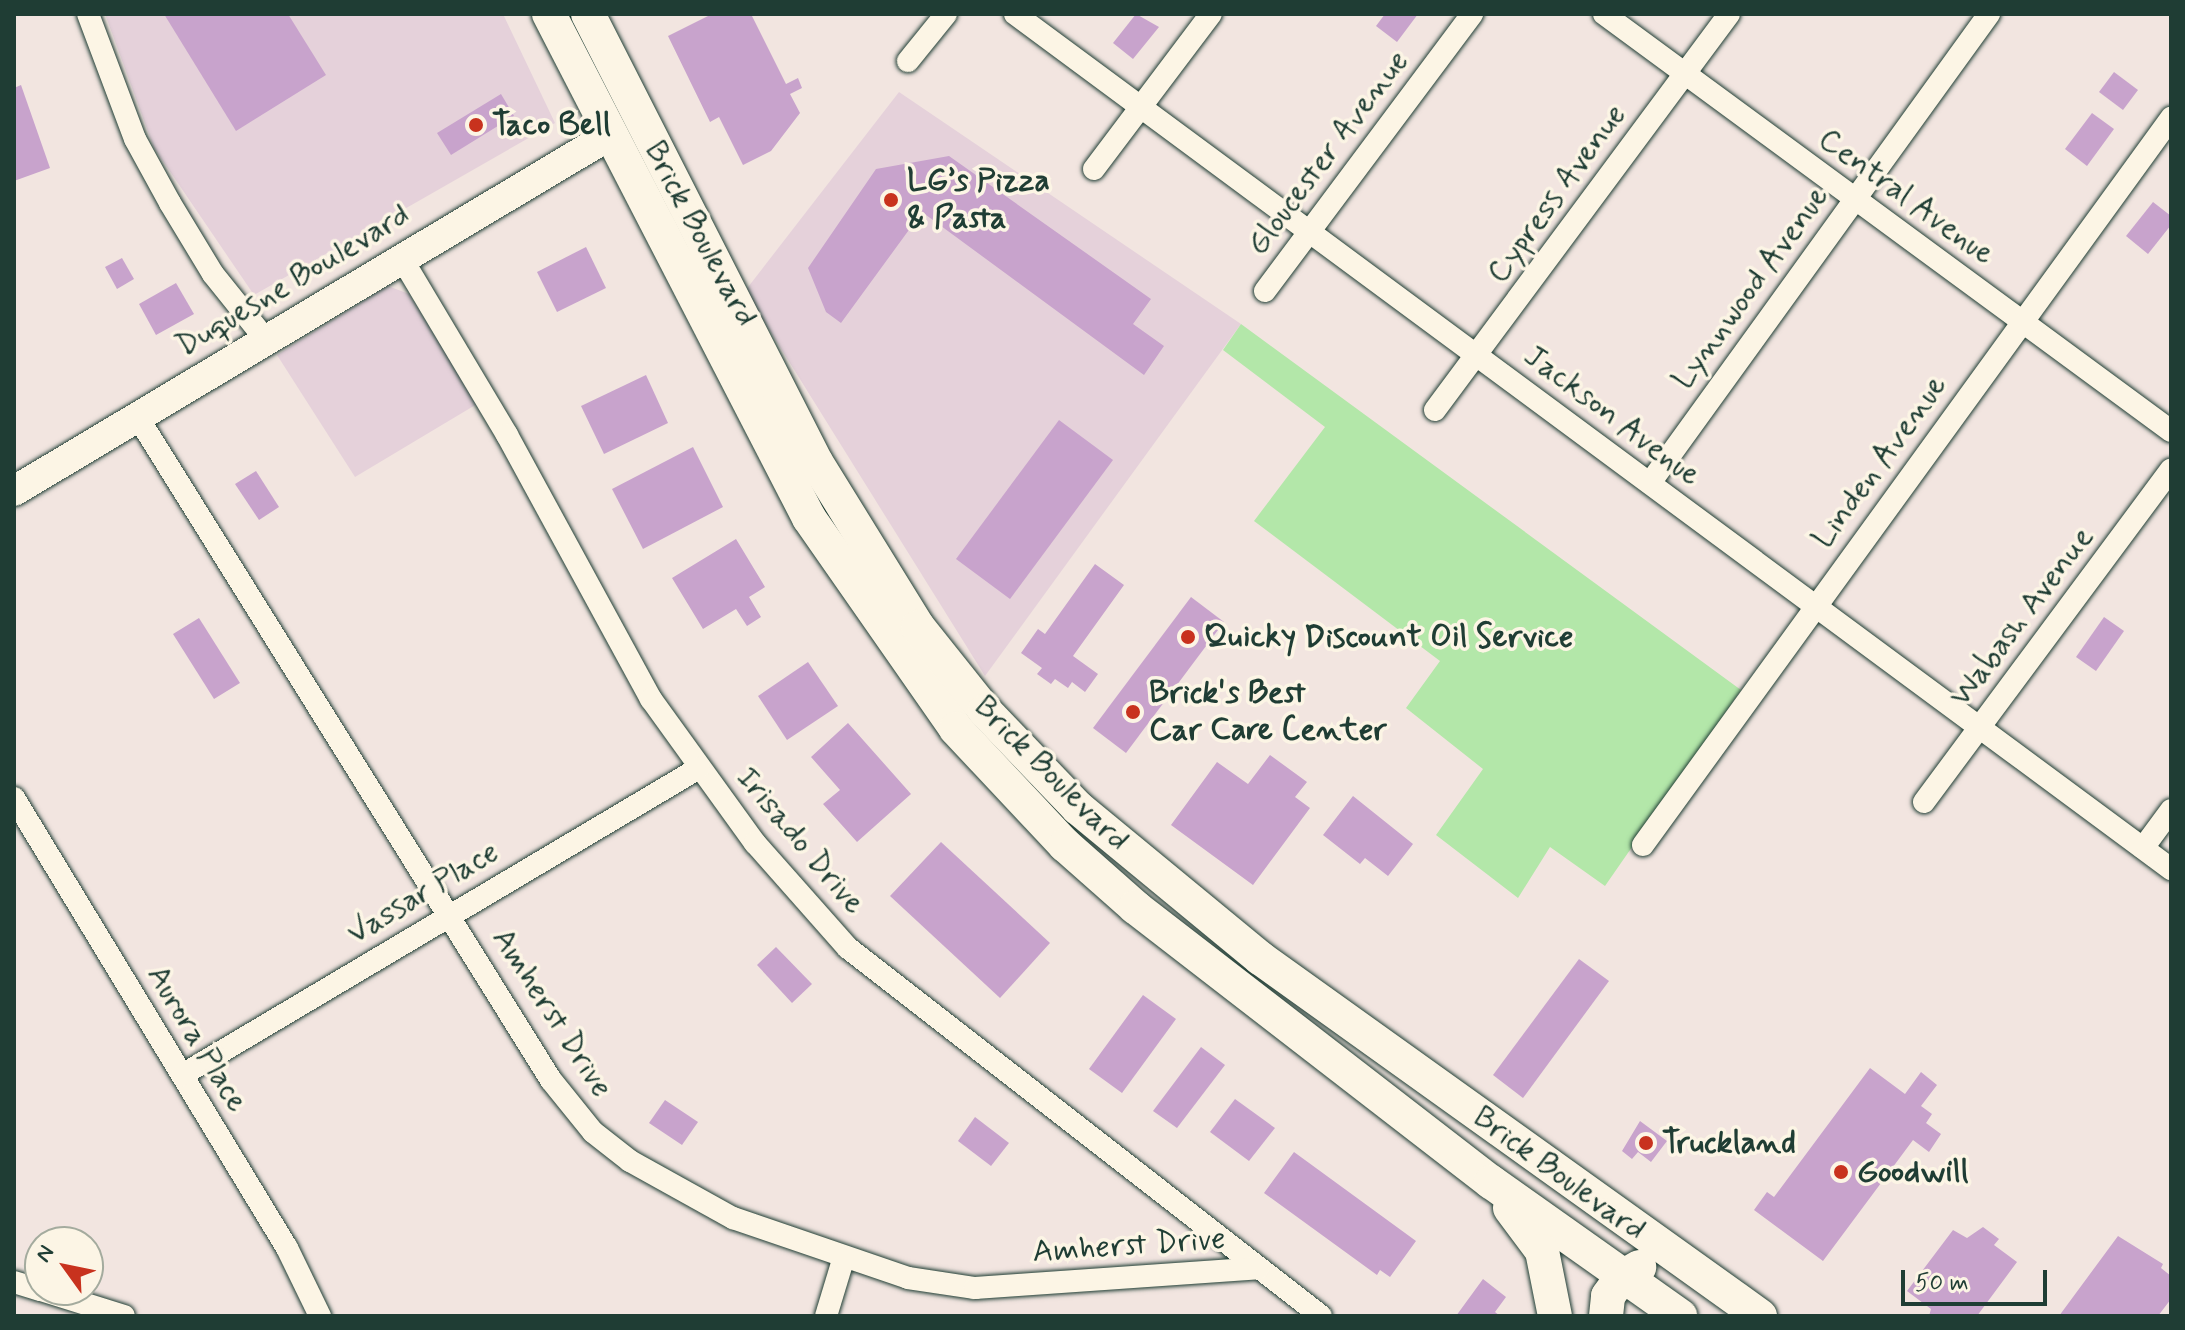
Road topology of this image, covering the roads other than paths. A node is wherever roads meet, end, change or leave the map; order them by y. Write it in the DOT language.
graph roads {
  1 [pos="88,14"];
  2 [pos="549,14"];
  3 [pos="588,14"];
  4 [pos="619,14"];
  5 [pos="946,14"];
  6 [pos="1015,14"];
  7 [pos="1211,14"];
  8 [pos="1472,14"];
  9 [pos="1604,14"];
  10 [pos="1729,14"];
  11 [pos="1989,14"];
  12 [pos="908,61"];
  13 [pos="616,69"];
  14 [pos="1684,75"];
  15 [pos="1141,107"];
  16 [pos="2171,118"];
  17 [pos="610,135"];
  18 [pos="1094,169"];
  19 [pos="1854,199"];
  20 [pos="1310,233"];
  21 [pos="401,257"];
  22 [pos="1265,291"];
  23 [pos="2021,321"];
  24 [pos="266,340"];
  25 [pos="1477,356"];
  26 [pos="1435,410"];
  27 [pos="137,416"];
  28 [pos="2171,431"];
  29 [pos="2171,470"];
  30 [pos="1650,483"];
  31 [pos="14,491"];
  32 [pos="1814,608"];
  33 [pos="1979,728"];
  34 [pos="699,768"];
  35 [pos="14,798"];
  36 [pos="1924,802"];
  37 [pos="2171,810"];
  38 [pos="1643,845"];
  39 [pos="2143,848"];
  40 [pos="2171,869"];
  41 [pos="449,914"];
  42 [pos="182,1075"];
  43 [pos="1491,1182"];
  44 [pos="843,1260"];
  45 [pos="1683,1264"];
  46 [pos="1258,1268"];
  47 [pos="1607,1301"];
  48 [pos="92,1306"];
  49 [pos="124,1316"];
  50 [pos="320,1316"];
  51 [pos="826,1316"];
  52 [pos="1321,1316"];
  53 [pos="1555,1316"];
  54 [pos="1680,1316"];
  55 [pos="1760,1316"];
  1 -- 24 [label="street"];
  2 -- 17 [label="main road, Brick Boulevard"];
  3 -- 13 [label="main road, Brick Boulevard"];
  4 -- 13 [label="main road"];
  5 -- 12 [label="street"];
  6 -- 15 [label="street, Jackson Avenue"];
  7 -- 15 [label="street"];
  8 -- 20 [label="street, Gloucester Avenue"];
  9 -- 14 [label="street, Central Avenue"];
  10 -- 14 [label="street, Cypress Avenue"];
  11 -- 19 [label="street, Lynnwood Avenue"];
  13 -- 45 [label="main road, Brick Boulevard"];
  14 -- 19 [label="street, Central Avenue"];
  14 -- 25 [label="street, Cypress Avenue"];
  15 -- 18 [label="street"];
  15 -- 20 [label="street, Jackson Avenue"];
  16 -- 23 [label="street, Linden Avenue"];
  17 -- 21 [label="street, Duquesne Boulevard"];
  17 -- 43 [label="main road, Brick Boulevard"];
  19 -- 23 [label="street, Central Avenue"];
  19 -- 30 [label="street, Lynnwood Avenue"];
  20 -- 22 [label="street, Gloucester Avenue"];
  20 -- 25 [label="street, Jackson Avenue"];
  21 -- 24 [label="street, Duquesne Boulevard"];
  21 -- 34 [label="street, Irisado Drive"];
  23 -- 28 [label="street, Central Avenue"];
  23 -- 32 [label="street, Linden Avenue"];
  24 -- 27 [label="street, Duquesne Boulevard"];
  25 -- 26 [label="street, Cypress Avenue"];
  25 -- 30 [label="street, Jackson Avenue"];
  27 -- 31 [label="street, Duquesne Boulevard"];
  27 -- 41 [label="street, Amherst Drive"];
  29 -- 33 [label="street, Wabash Avenue"];
  30 -- 32 [label="street, Jackson Avenue"];
  32 -- 33 [label="street, Jackson Avenue"];
  32 -- 38 [label="street, Linden Avenue"];
  33 -- 36 [label="street, Wabash Avenue"];
  33 -- 39 [label="street, Jackson Avenue"];
  34 -- 41 [label="street, Vassar Place"];
  34 -- 46 [label="street, Irisado Drive"];
  35 -- 42 [label="street, Aurora Place"];
  37 -- 39 [label="street"];
  39 -- 40 [label="street, Jackson Avenue"];
  41 -- 42 [label="street, Vassar Place"];
  41 -- 44 [label="street, Amherst Drive"];
  42 -- 50 [label="street, Aurora Place"];
  43 -- 47 [label="main road, Brick Boulevard"];
  43 -- 53 [label="main road"];
  44 -- 46 [label="street, Amherst Drive"];
  44 -- 51 [label="street"];
  45 -- 47 [label="main road"];
  45 -- 55 [label="main road, Brick Boulevard"];
  46 -- 52 [label="street, Irisado Drive"];
  47 -- 54 [label="main road, Brick Boulevard"];
  48 -- 49 [label="street"];
}
